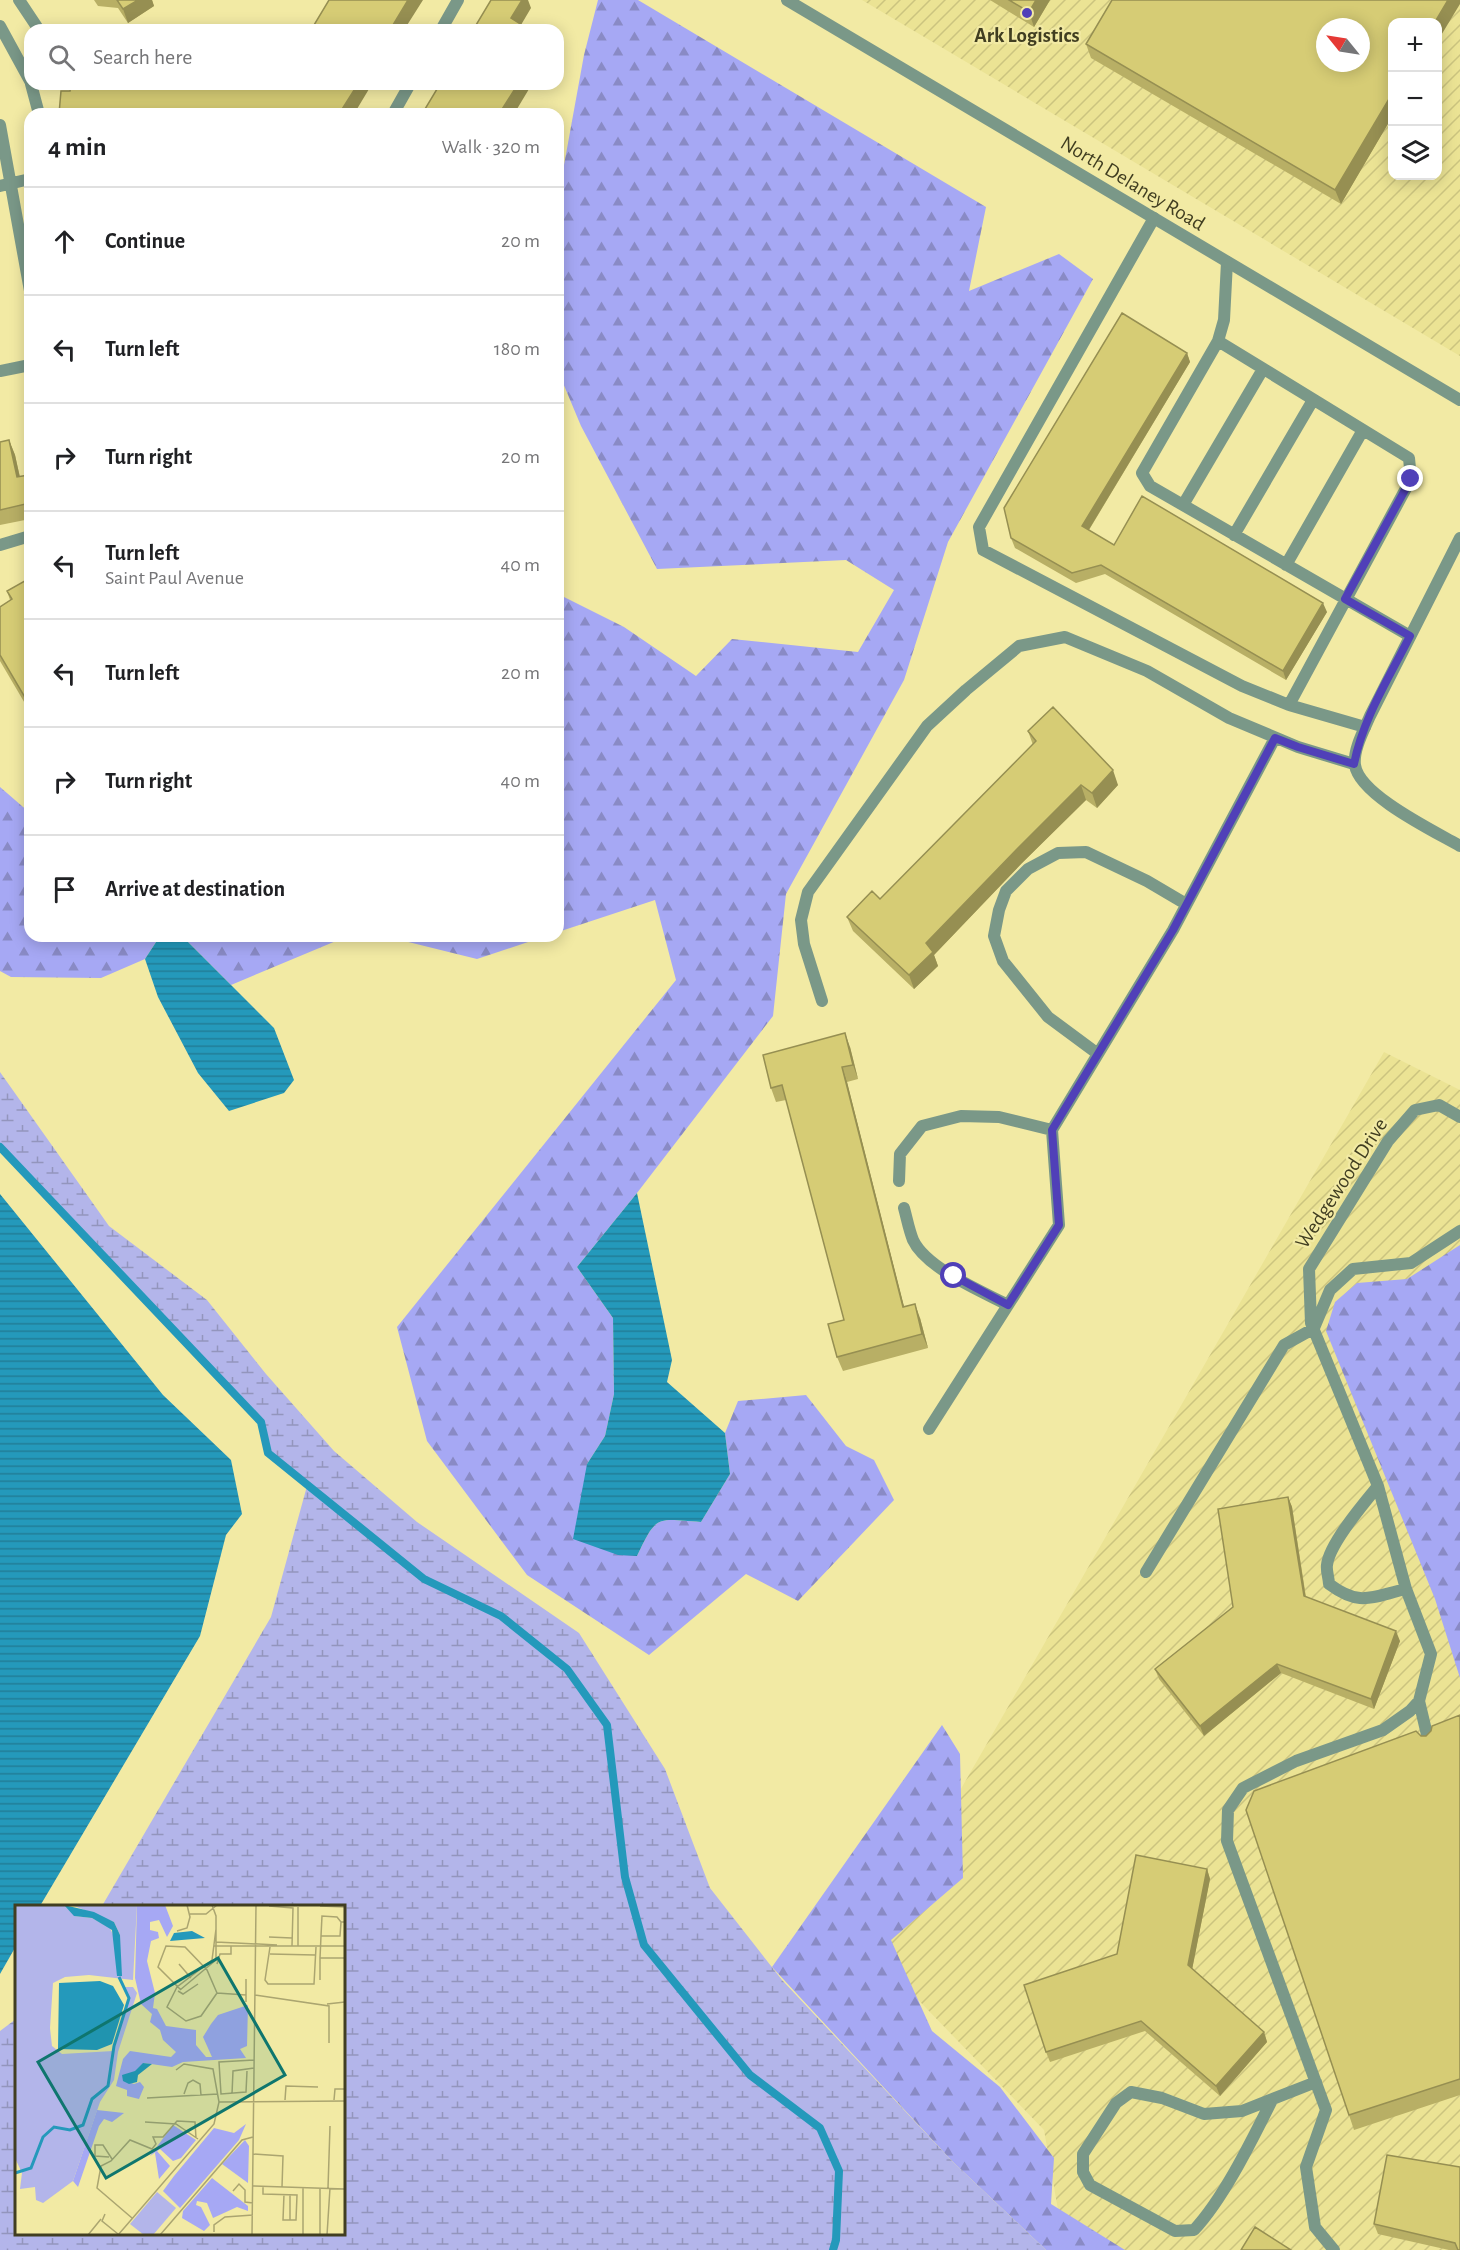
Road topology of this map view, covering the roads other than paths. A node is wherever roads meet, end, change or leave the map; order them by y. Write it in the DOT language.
graph roads {
  1 [pos="18,0"];
  2 [pos="458,0"];
  3 [pos="787,0"];
  4 [pos="35,24"];
  5 [pos="444,24"];
  6 [pos="0,26"];
  7 [pos="24,70"];
  8 [pos="33,90"];
  9 [pos="407,90"];
  10 [pos="37,108"];
  11 [pos="396,108"];
  12 [pos="0,125"];
  13 [pos="24,180"];
  14 [pos="5,185"];
  15 [pos="1154,218"];
  16 [pos="1227,262"];
  17 [pos="24,266"];
  18 [pos="1218,341"];
  19 [pos="24,366"];
  20 [pos="1263,369"];
  21 [pos="0,371"];
  22 [pos="1313,400"];
  23 [pos="1460,400"];
  24 [pos="1363,430"];
  25 [pos="1183,505"];
  26 [pos="1234,535"];
  27 [pos="24,538"];
  28 [pos="1460,538"];
  29 [pos="0,544"];
  30 [pos="1286,565"];
  31 [pos="1345,599"];
  32 [pos="1410,636"];
  33 [pos="1289,705"];
  34 [pos="1365,727"];
  35 [pos="1275,738"];
  36 [pos="1354,764"];
  37 [pos="1460,846"];
  38 [pos="1186,904"];
  39 [pos="822,1002"];
  40 [pos="1098,1054"];
  41 [pos="1460,1116"];
  42 [pos="1052,1130"];
  43 [pos="899,1181"];
  44 [pos="904,1208"];
  45 [pos="1460,1231"];
  46 [pos="1008,1305"];
  47 [pos="1313,1329"];
  48 [pos="929,1429"];
  49 [pos="1378,1486"];
  50 [pos="1146,1572"];
  51 [pos="1406,1589"];
  52 [pos="1419,1701"];
  53 [pos="1429,1743"];
  54 [pos="1316,2082"];
  55 [pos="1272,2100"];
  56 [pos="1334,2250"];
  1 -- 4 [label="street"];
  2 -- 5 [label="street"];
  3 -- 15 [label="street, North Delaney Road"];
  6 -- 7 [label="street"];
  8 -- 10 [label="street"];
  9 -- 11 [label="street"];
  12 -- 14 [label="street"];
  13 -- 14 [label="street"];
  14 -- 17 [label="street"];
  15 -- 16 [label="street, North Delaney Road"];
  15 -- 33 [label="street"];
  16 -- 18 [label="street"];
  16 -- 23 [label="street, North Delaney Road"];
  18 -- 20 [label="street"];
  18 -- 25 [label="street"];
  19 -- 21 [label="street"];
  20 -- 22 [label="street"];
  20 -- 25 [label="street"];
  22 -- 24 [label="street"];
  22 -- 26 [label="street"];
  24 -- 30 [label="street"];
  24 -- 31 [label="street"];
  25 -- 26 [label="street"];
  26 -- 30 [label="street"];
  27 -- 29 [label="street"];
  28 -- 32 [label="street"];
  30 -- 31 [label="street"];
  31 -- 32 [label="street"];
  31 -- 33 [label="street"];
  32 -- 34 [label="street"];
  33 -- 34 [label="street"];
  34 -- 36 [label="street"];
  35 -- 36 [label="street"];
  35 -- 38 [label="street"];
  35 -- 39 [label="street"];
  36 -- 37 [label="street"];
  38 -- 40 [label="street"];
  38 -- 40 [label="street"];
  40 -- 42 [label="street"];
  41 -- 47 [label="street, Wedgewood Drive"];
  42 -- 43 [label="street"];
  42 -- 46 [label="street"];
  44 -- 46 [label="street"];
  45 -- 47 [label="street"];
  46 -- 48 [label="street"];
  47 -- 49 [label="street, Wedgewood Drive"];
  47 -- 50 [label="street"];
  49 -- 51 [label="street, Wedgewood Drive"];
  49 -- 51 [label="street"];
  51 -- 52 [label="street"];
  52 -- 53 [label="street"];
  52 -- 54 [label="street"];
  54 -- 55 [label="street"];
  54 -- 56 [label="street"];
  55 -- 55 [label="street"];
}
